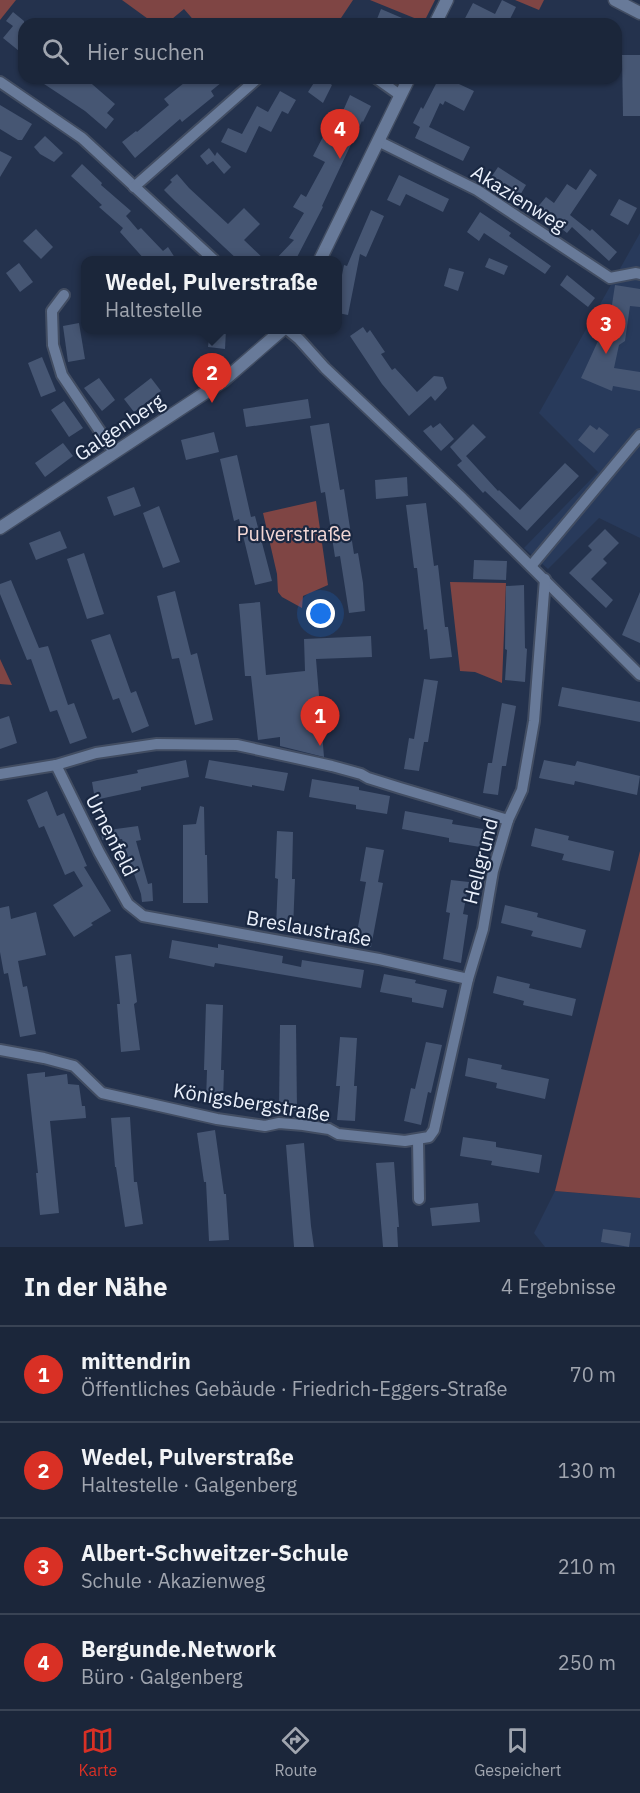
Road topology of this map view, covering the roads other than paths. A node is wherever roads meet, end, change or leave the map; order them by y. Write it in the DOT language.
graph roads {
  1 [pos="447,0"];
  2 [pos="615,0"];
  3 [pos="640,12"];
  4 [pos="438,18"];
  5 [pos="0,82"];
  6 [pos="251,84"];
  7 [pos="384,84"];
  8 [pos="405,84"];
  9 [pos="400,95"];
  10 [pos="378,141"];
  11 [pos="134,187"];
  12 [pos="209,256"];
  13 [pos="322,256"];
  14 [pos="640,274"];
  15 [pos="64,295"];
  16 [pos="277,334"];
  17 [pos="293,334"];
  18 [pos="640,435"];
  19 [pos="114,452"];
  20 [pos="0,528"];
  21 [pos="531,566"];
  22 [pos="545,579"];
  23 [pos="640,675"];
  24 [pos="61,763"];
  25 [pos="0,774"];
  26 [pos="508,820"];
  27 [pos="143,916"];
  28 [pos="468,979"];
  29 [pos="0,1050"];
  30 [pos="418,1140"];
  31 [pos="419,1199"];
  1 -- 4 [label="street"];
  2 -- 3 [label="street"];
  5 -- 11 [label="street"];
  6 -- 11 [label="street"];
  7 -- 9 [label="street"];
  8 -- 9 [label="street"];
  9 -- 10 [label="street"];
  10 -- 13 [label="street"];
  10 -- 14 [label="street, Akazienweg"];
  11 -- 12 [label="street"];
  15 -- 19 [label="street"];
  16 -- 19 [label="street, Galgenberg"];
  17 -- 21 [label="street"];
  18 -- 21 [label="street"];
  19 -- 20 [label="street, Galgenberg"];
  21 -- 22 [label="street"];
  22 -- 23 [label="street"];
  22 -- 26 [label="street, Hellgrund"];
  24 -- 25 [label="street"];
  24 -- 26 [label="street"];
  24 -- 27 [label="street, Urnenfeld"];
  26 -- 28 [label="street, Hellgrund"];
  27 -- 28 [label="street, Breslaustraße"];
  28 -- 30 [label="street, Hellgrund"];
  29 -- 30 [label="street, Königsbergstraße"];
  30 -- 31 [label="street"];
}
